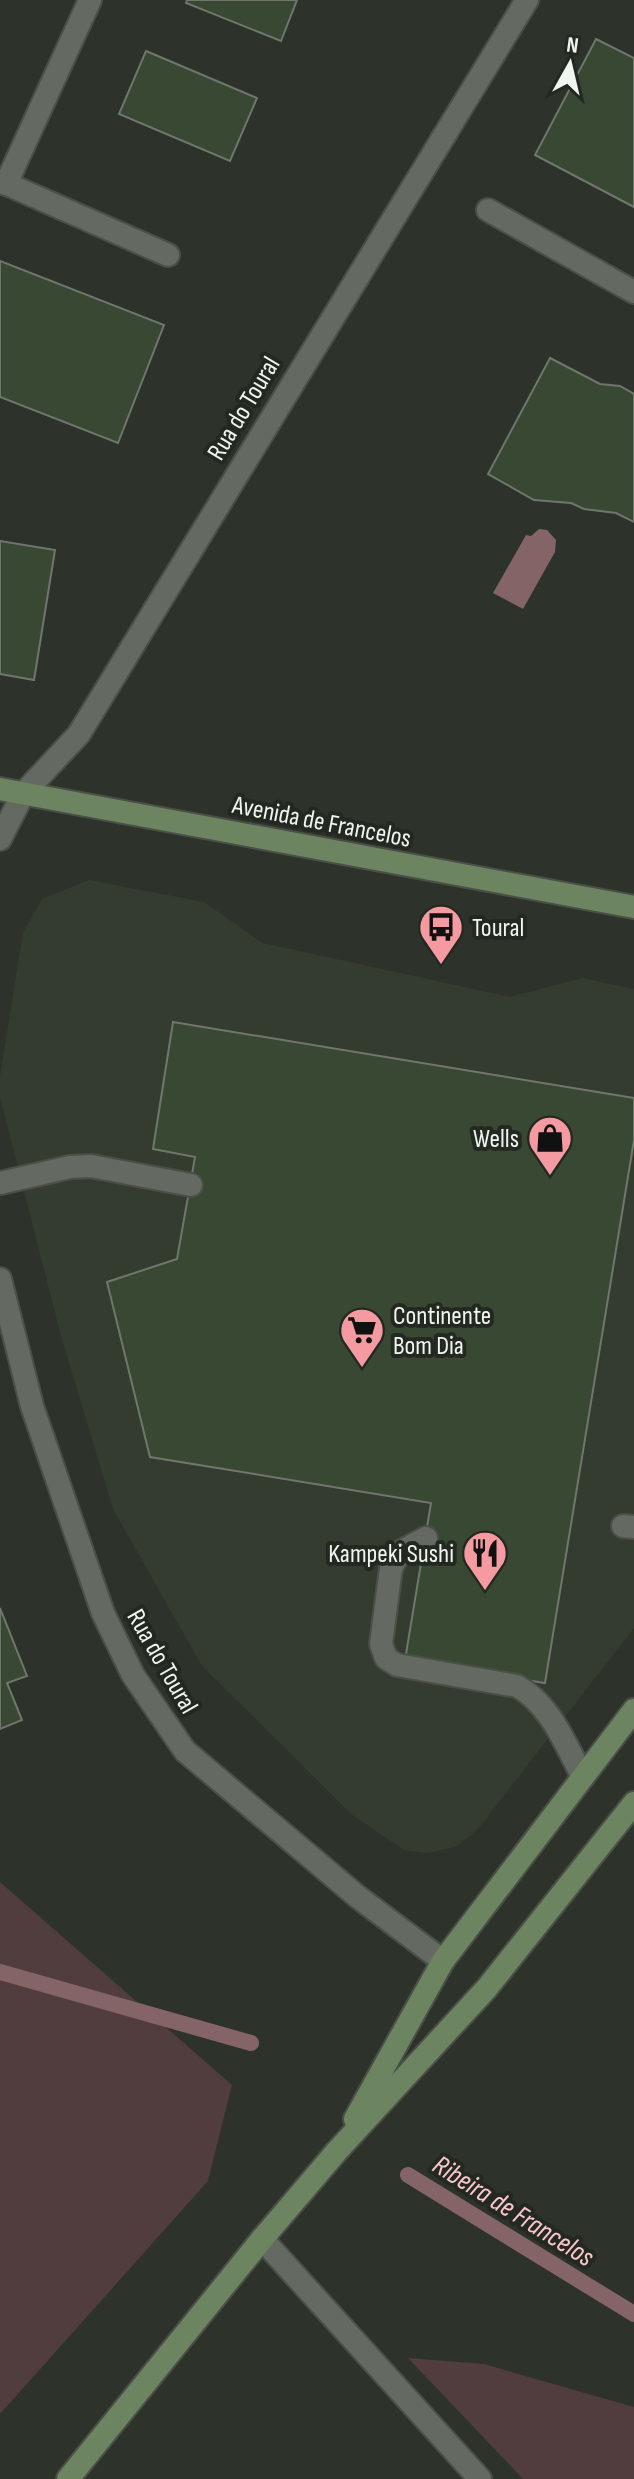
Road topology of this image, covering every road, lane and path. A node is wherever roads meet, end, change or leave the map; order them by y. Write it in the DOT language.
graph roads {
  1 [pos="90,0"];
  2 [pos="527,0"];
  3 [pos="3,182"];
  4 [pos="488,210"];
  5 [pos="168,255"];
  6 [pos="634,292"];
  7 [pos="0,789"];
  8 [pos="23,794"];
  9 [pos="0,839"];
  10 [pos="634,907"];
  11 [pos="0,1183"];
  12 [pos="191,1185"];
  13 [pos="0,1279"];
  14 [pos="426,1538"];
  15 [pos="634,1710"];
  16 [pos="583,1777"];
  17 [pos="634,1803"];
  18 [pos="443,1961"];
  19 [pos="337,2151"];
  20 [pos="262,2239"];
  21 [pos="68,2479"];
  22 [pos="480,2479"];
  1 -- 3 [label="street"];
  2 -- 8 [label="street, Rua do Toural"];
  3 -- 5 [label="street"];
  4 -- 6 [label="street"];
  7 -- 8 [label="main road, Avenida de Francelos"];
  8 -- 9 [label="street, Rua do Toural"];
  8 -- 10 [label="main road, Avenida de Francelos"];
  11 -- 12 [label="street"];
  13 -- 18 [label="street, Rua do Toural"];
  14 -- 16 [label="street"];
  15 -- 16 [label="main road"];
  16 -- 18 [label="main road"];
  17 -- 19 [label="main road"];
  18 -- 19 [label="main road"];
  19 -- 20 [label="main road"];
  20 -- 21 [label="main road"];
  20 -- 22 [label="street"];
}
